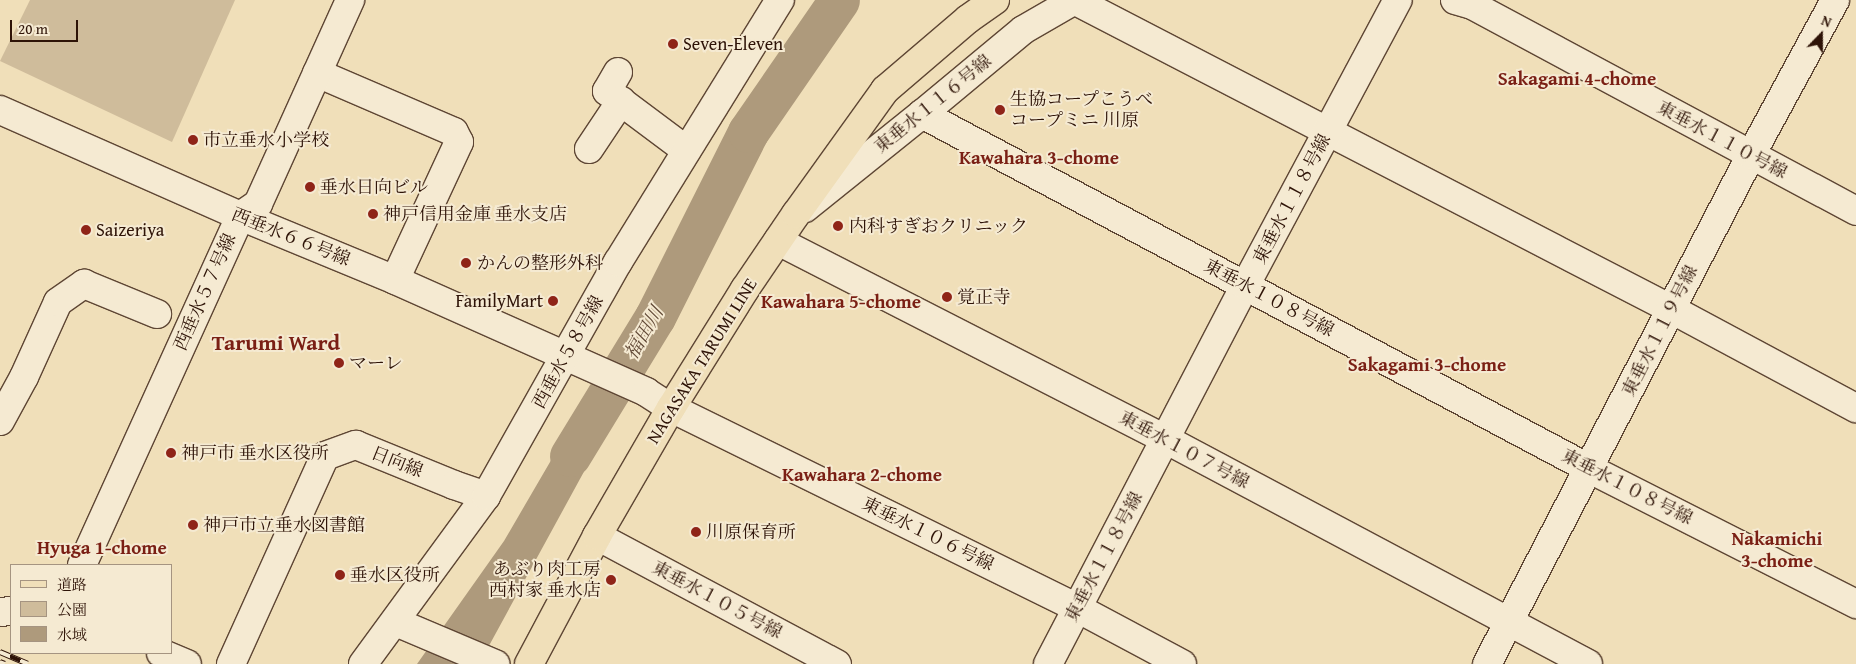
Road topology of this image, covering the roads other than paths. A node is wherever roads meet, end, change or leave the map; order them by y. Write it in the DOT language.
graph roads {
  1 [pos="350,0"];
  2 [pos="780,0"];
  3 [pos="995,0"];
  4 [pos="1074,0"];
  5 [pos="1398,0"];
  6 [pos="1455,0"];
  7 [pos="1836,0"];
  8 [pos="1856,10"];
  9 [pos="618,72"];
  10 [pos="317,73"];
  11 [pos="621,102"];
  12 [pos="0,110"];
  13 [pos="922,114"];
  14 [pos="1328,132"];
  15 [pos="589,149"];
  16 [pos="686,150"];
  17 [pos="1751,155"];
  18 [pos="1856,211"];
  19 [pos="796,214"];
  20 [pos="240,216"];
  21 [pos="778,241"];
  22 [pos="395,280"];
  23 [pos="1245,286"];
  24 [pos="1671,310"];
  25 [pos="158,314"];
  26 [pos="575,359"];
  27 [pos="646,392"];
  28 [pos="671,408"];
  29 [pos="1856,408"];
  30 [pos="0,421"];
  31 [pos="1166,439"];
  32 [pos="1588,468"];
  33 [pos="486,496"];
  34 [pos="597,536"];
  35 [pos="82,564"];
  36 [pos="1856,604"];
  37 [pos="1077,608"];
  38 [pos="396,622"];
  39 [pos="1508,623"];
  40 [pos="163,654"];
  41 [pos="187,664"];
  42 [pos="231,664"];
  43 [pos="363,664"];
  44 [pos="495,664"];
  45 [pos="529,664"];
  46 [pos="837,664"];
  47 [pos="1048,664"];
  48 [pos="1182,664"];
  49 [pos="1487,664"];
  50 [pos="1588,664"];
  1 -- 10 [label="street, 西垂水５７号線"];
  2 -- 16 [label="street, 西垂水５８号線"];
  3 -- 19 [label="main road, NAGASAKA TARUMI LINE"];
  4 -- 13 [label="street, 東垂水１１６号線"];
  4 -- 14 [label="street"];
  5 -- 14 [label="street, 東垂水１１８号線"];
  6 -- 17 [label="street, 東垂水１１０号線"];
  7 -- 8 [label="street"];
  7 -- 17 [label="street, 東垂水１１９号線"];
  9 -- 11 [label="street"];
  10 -- 20 [label="street, 西垂水５７号線"];
  10 -- 22 [label="street"];
  11 -- 15 [label="street"];
  11 -- 16 [label="street"];
  12 -- 20 [label="street, 西垂水６６号線"];
  13 -- 19 [label="street, 東垂水１１６号線"];
  13 -- 23 [label="street, 東垂水１０８号線"];
  14 -- 23 [label="street, 東垂水１１８号線"];
  14 -- 24 [label="street"];
  16 -- 26 [label="street, 西垂水５８号線"];
  17 -- 18 [label="street, 東垂水１１０号線"];
  17 -- 24 [label="street, 東垂水１１９号線"];
  19 -- 21 [label="main road, NAGASAKA TARUMI LINE"];
  20 -- 22 [label="street, 西垂水６６号線"];
  20 -- 35 [label="street, 西垂水５７号線"];
  21 -- 28 [label="main road, NAGASAKA TARUMI LINE"];
  21 -- 31 [label="street, 東垂水１０７号線"];
  22 -- 26 [label="street, 西垂水６６号線"];
  23 -- 31 [label="street, 東垂水１１８号線"];
  23 -- 32 [label="street, 東垂水１０８号線"];
  24 -- 29 [label="street"];
  24 -- 32 [label="street, 東垂水１１９号線"];
  25 -- 30 [label="street"];
  26 -- 27 [label="street, 西垂水６６号線"];
  26 -- 33 [label="street, 西垂水５８号線"];
  27 -- 28 [label="street, 東垂水１０６号線"];
  28 -- 34 [label="main road, NAGASAKA TARUMI LINE"];
  28 -- 37 [label="street, 東垂水１０６号線"];
  31 -- 37 [label="street, 東垂水１１８号線"];
  31 -- 39 [label="street, 東垂水１０７号線"];
  32 -- 36 [label="street, 東垂水１０８号線"];
  32 -- 39 [label="street, 東垂水１１９号線"];
  33 -- 38 [label="street, 西垂水５８号線"];
  33 -- 42 [label="street, 日向線"];
  34 -- 45 [label="main road, NAGASAKA TARUMI LINE"];
  34 -- 46 [label="street, 東垂水１０５号線"];
  37 -- 47 [label="street, 東垂水１１８号線"];
  37 -- 48 [label="street, 東垂水１０６号線"];
  38 -- 43 [label="street, 西垂水５８号線"];
  38 -- 44 [label="street"];
  39 -- 49 [label="street, 東垂水１１９号線"];
  39 -- 50 [label="street, 東垂水１０７号線"];
  40 -- 41 [label="street"];
}
